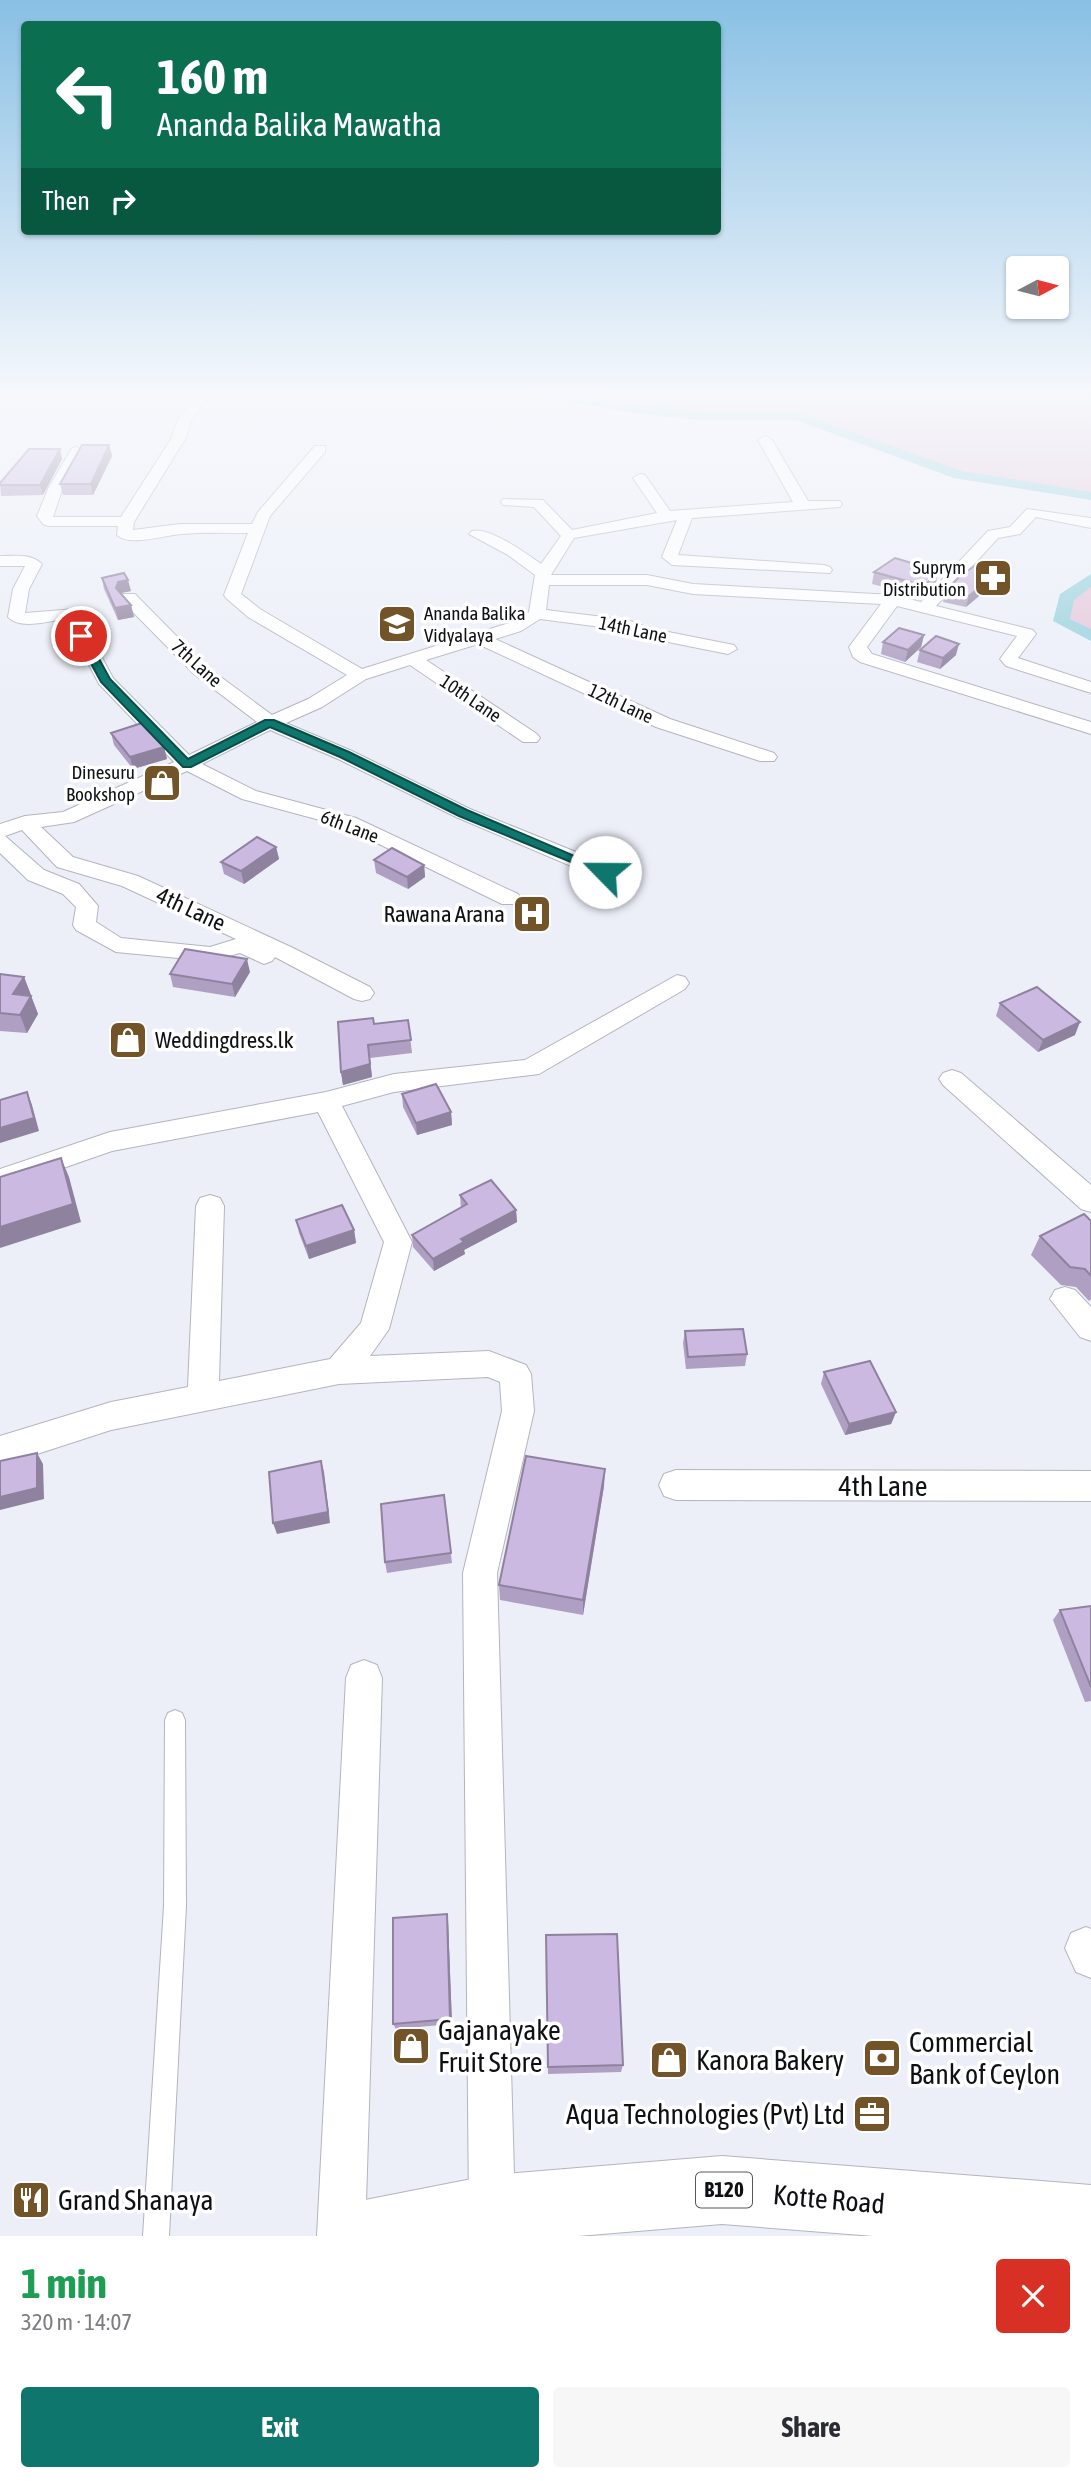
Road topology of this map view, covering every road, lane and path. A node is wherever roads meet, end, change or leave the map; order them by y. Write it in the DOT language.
graph roads {
  1 [pos="53,495"];
  2 [pos="143,495"];
  3 [pos="280,495"];
  4 [pos="652,495"];
  5 [pos="797,495"];
  6 [pos="508,502"];
  7 [pos="835,503"];
  8 [pos="803,506"];
  9 [pos="686,515"];
  10 [pos="666,516"];
  11 [pos="126,522"];
  12 [pos="1091,523"];
  13 [pos="259,528"];
  14 [pos="477,534"];
  15 [pos="569,535"];
  16 [pos="0,561"];
  17 [pos="824,570"];
  18 [pos="542,576"];
  19 [pos="129,598"];
  20 [pos="894,600"];
  21 [pos="925,608"];
  22 [pos="69,613"];
  23 [pos="537,614"];
  24 [pos="478,638"];
  25 [pos="728,649"];
  26 [pos="412,659"];
  27 [pos="360,675"];
  28 [pos="1091,688"];
  29 [pos="270,723"];
  30 [pos="1091,728"];
  31 [pos="530,738"];
  32 [pos="768,757"];
  33 [pos="187,764"];
  34 [pos="25,822"];
  35 [pos="0,831"];
  36 [pos="0,841"];
  37 [pos="605,872"];
  38 [pos="510,899"];
  39 [pos="296,976"];
  40 [pos="677,984"];
  41 [pos="362,993"];
  42 [pos="953,1079"];
  43 [pos="326,1101"];
  44 [pos="0,1180"];
  45 [pos="1091,1201"];
  46 [pos="209,1206"];
  47 [pos="1065,1299"];
  48 [pos="1091,1328"];
  49 [pos="339,1371"];
  50 [pos="203,1398"];
  51 [pos="0,1451"];
  52 [pos="676,1485"];
  53 [pos="1091,1486"];
  54 [pos="365,1678"];
  55 [pos="175,1720"];
  56 [pos="492,2209"];
  57 [pos="1091,2218"];
  58 [pos="988,2224"];
  59 [pos="156,2236"];
  60 [pos="341,2236"];
  61 [pos="360,2236"];
  1 -- 11 [label="street"];
  2 -- 11 [label="street"];
  3 -- 13 [label="street"];
  4 -- 10 [label="street"];
  5 -- 8 [label="street"];
  6 -- 15 [label="street"];
  7 -- 8 [label="street"];
  8 -- 9 [label="street"];
  9 -- 10 [label="street"];
  9 -- 17 [label="street"];
  10 -- 15 [label="street"];
  11 -- 13 [label="street"];
  12 -- 21 [label="street"];
  13 -- 27 [label="street"];
  14 -- 18 [label="street"];
  15 -- 18 [label="street"];
  16 -- 22 [label="street"];
  18 -- 20 [label="street"];
  18 -- 23 [label="street"];
  19 -- 29 [label="street, 7th Lane"];
  20 -- 21 [label="street"];
  20 -- 30 [label="street"];
  21 -- 28 [label="street"];
  22 -- 33 [label="street, 6th Lane"];
  23 -- 24 [label="street"];
  23 -- 25 [label="street, 14th Lane"];
  24 -- 26 [label="street"];
  24 -- 32 [label="street, 12th Lane"];
  26 -- 27 [label="street"];
  26 -- 31 [label="street, 10th Lane"];
  27 -- 29 [label="street"];
  29 -- 33 [label="street"];
  29 -- 37 [label="street, 7th Lane"];
  33 -- 34 [label="street"];
  33 -- 38 [label="street, 6th Lane"];
  34 -- 35 [label="street"];
  34 -- 41 [label="street, 4th Lane"];
  36 -- 39 [label="street"];
  40 -- 43 [label="street"];
  42 -- 45 [label="street"];
  43 -- 44 [label="street"];
  43 -- 49 [label="street"];
  46 -- 50 [label="street"];
  47 -- 48 [label="street"];
  49 -- 50 [label="street"];
  49 -- 56 [label="street"];
  50 -- 51 [label="street"];
  52 -- 53 [label="street, 4th Lane"];
  54 -- 60 [label="street"];
  55 -- 59 [label="lane"];
  56 -- 58 [label="main road, Kotte Road / B120"];
  56 -- 61 [label="main road, Kotte Road / B120"];
  57 -- 58 [label="main road, Kotte Road / B120"];
}
